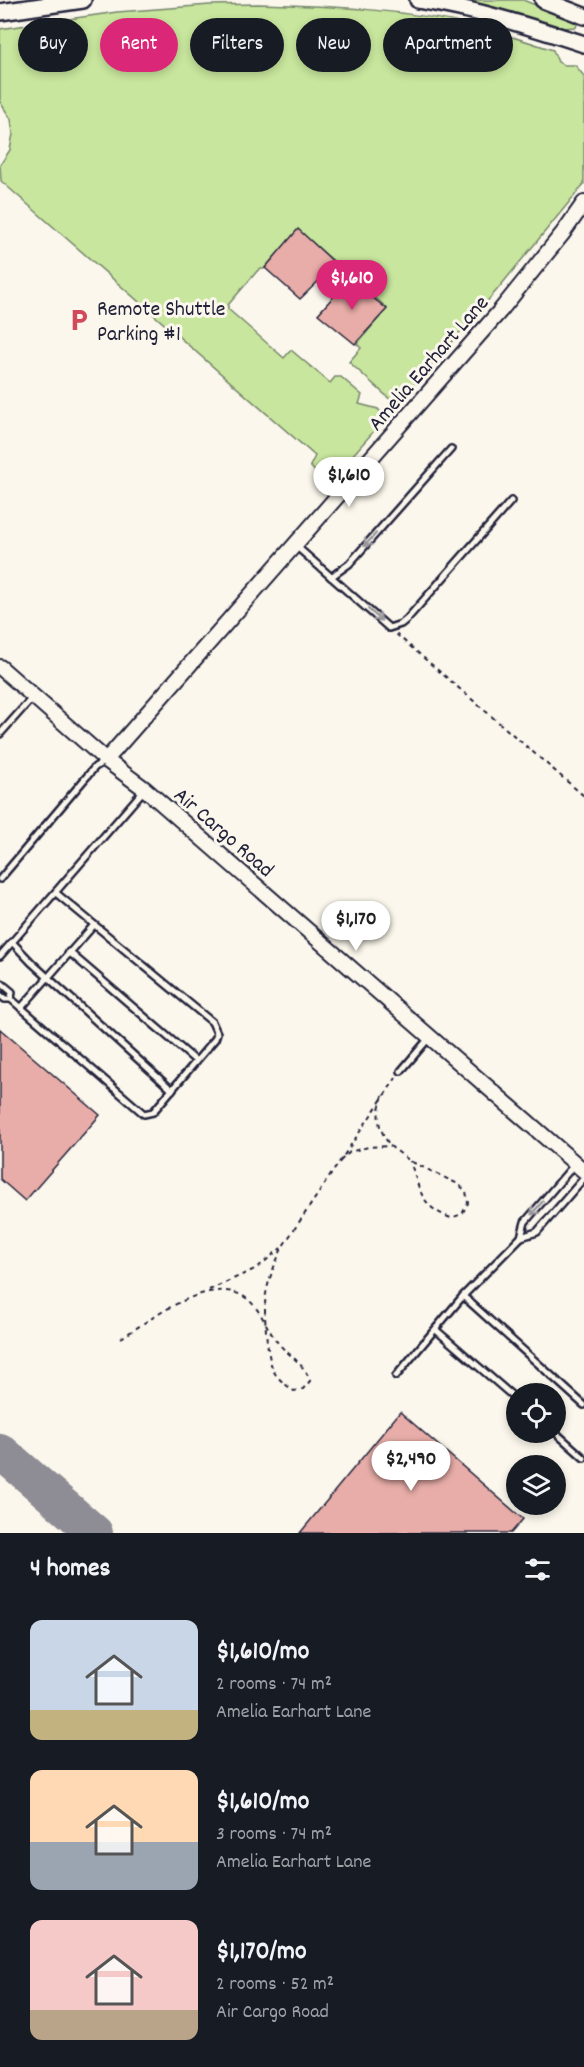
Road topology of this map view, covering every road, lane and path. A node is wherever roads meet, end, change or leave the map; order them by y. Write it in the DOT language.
graph roads {
  1 [pos="83,0"];
  2 [pos="418,0"];
  3 [pos="543,0"];
  4 [pos="0,12"];
  5 [pos="584,16"];
  6 [pos="584,44"];
  7 [pos="584,203"];
  8 [pos="584,218"];
  9 [pos="563,233"];
  10 [pos="451,449"];
  11 [pos="511,501"];
  12 [pos="295,545"];
  13 [pos="331,577"];
  14 [pos="389,628"];
  15 [pos="0,667"];
  16 [pos="33,696"];
  17 [pos="0,734"];
  18 [pos="106,760"];
  19 [pos="145,789"];
  20 [pos="584,796"];
  21 [pos="0,879"];
  22 [pos="56,892"];
  23 [pos="94,924"];
  24 [pos="12,942"];
  25 [pos="69,952"];
  26 [pos="0,956"];
  27 [pos="47,977"];
  28 [pos="0,981"];
  29 [pos="0,995"];
  30 [pos="11,999"];
  31 [pos="21,1008"];
  32 [pos="430,1037"];
  33 [pos="196,1061"];
  34 [pos="401,1071"];
  35 [pos="172,1090"];
  36 [pos="386,1090"];
  37 [pos="390,1146"];
  38 [pos="410,1161"];
  39 [pos="336,1165"];
  40 [pos="580,1167"];
  41 [pos="584,1178"];
  42 [pos="521,1237"];
  43 [pos="284,1246"];
  44 [pos="206,1292"];
  45 [pos="463,1296"];
  46 [pos="265,1322"];
  47 [pos="436,1330"];
  48 [pos="121,1338"];
  49 [pos="396,1376"];
  50 [pos="506,1390"];
  51 [pos="584,1405"];
  52 [pos="566,1442"];
  53 [pos="584,1458"];
  1 -- 4 [label="main road"];
  2 -- 6 [label="main road"];
  3 -- 5 [label="main road"];
  7 -- 9 [label="street, Amelia Earhart Lane"];
  8 -- 9 [label="street, Amelia Earhart Lane"];
  9 -- 12 [label="street, Amelia Earhart Lane"];
  10 -- 13 [label="lane, one-way"];
  11 -- 14 [label="lane"];
  12 -- 13 [label="lane"];
  12 -- 18 [label="street, Amelia Earhart Lane"];
  13 -- 14 [label="lane, one-way"];
  14 -- 20 [label="path"];
  15 -- 16 [label="street, Air Cargo Road"];
  16 -- 17 [label="lane"];
  16 -- 18 [label="street, Air Cargo Road"];
  18 -- 19 [label="street, Air Cargo Road"];
  18 -- 21 [label="lane"];
  19 -- 22 [label="lane"];
  19 -- 32 [label="street, Air Cargo Road"];
  22 -- 23 [label="lane"];
  22 -- 24 [label="lane"];
  23 -- 25 [label="lane"];
  23 -- 33 [label="lane"];
  24 -- 26 [label="lane"];
  24 -- 27 [label="lane"];
  25 -- 27 [label="lane"];
  25 -- 33 [label="lane"];
  27 -- 31 [label="lane"];
  27 -- 35 [label="lane"];
  28 -- 30 [label="lane"];
  29 -- 30 [label="lane"];
  30 -- 31 [label="lane"];
  31 -- 35 [label="lane"];
  32 -- 34 [label="lane"];
  32 -- 40 [label="street, Air Cargo Road"];
  33 -- 35 [label="lane"];
  34 -- 36 [label="path"];
  36 -- 37 [label="path"];
  36 -- 39 [label="path"];
  37 -- 38 [label="path"];
  37 -- 39 [label="path"];
  38 -- 38 [label="path"];
  39 -- 43 [label="path"];
  40 -- 42 [label="lane, one-way"];
  41 -- 42 [label="lane"];
  42 -- 45 [label="lane"];
  43 -- 44 [label="path"];
  43 -- 46 [label="path"];
  44 -- 46 [label="path"];
  44 -- 48 [label="path"];
  45 -- 47 [label="lane"];
  45 -- 51 [label="lane"];
  46 -- 46 [label="path"];
  47 -- 49 [label="lane"];
  47 -- 50 [label="lane"];
  52 -- 53 [label="lane"];
}
